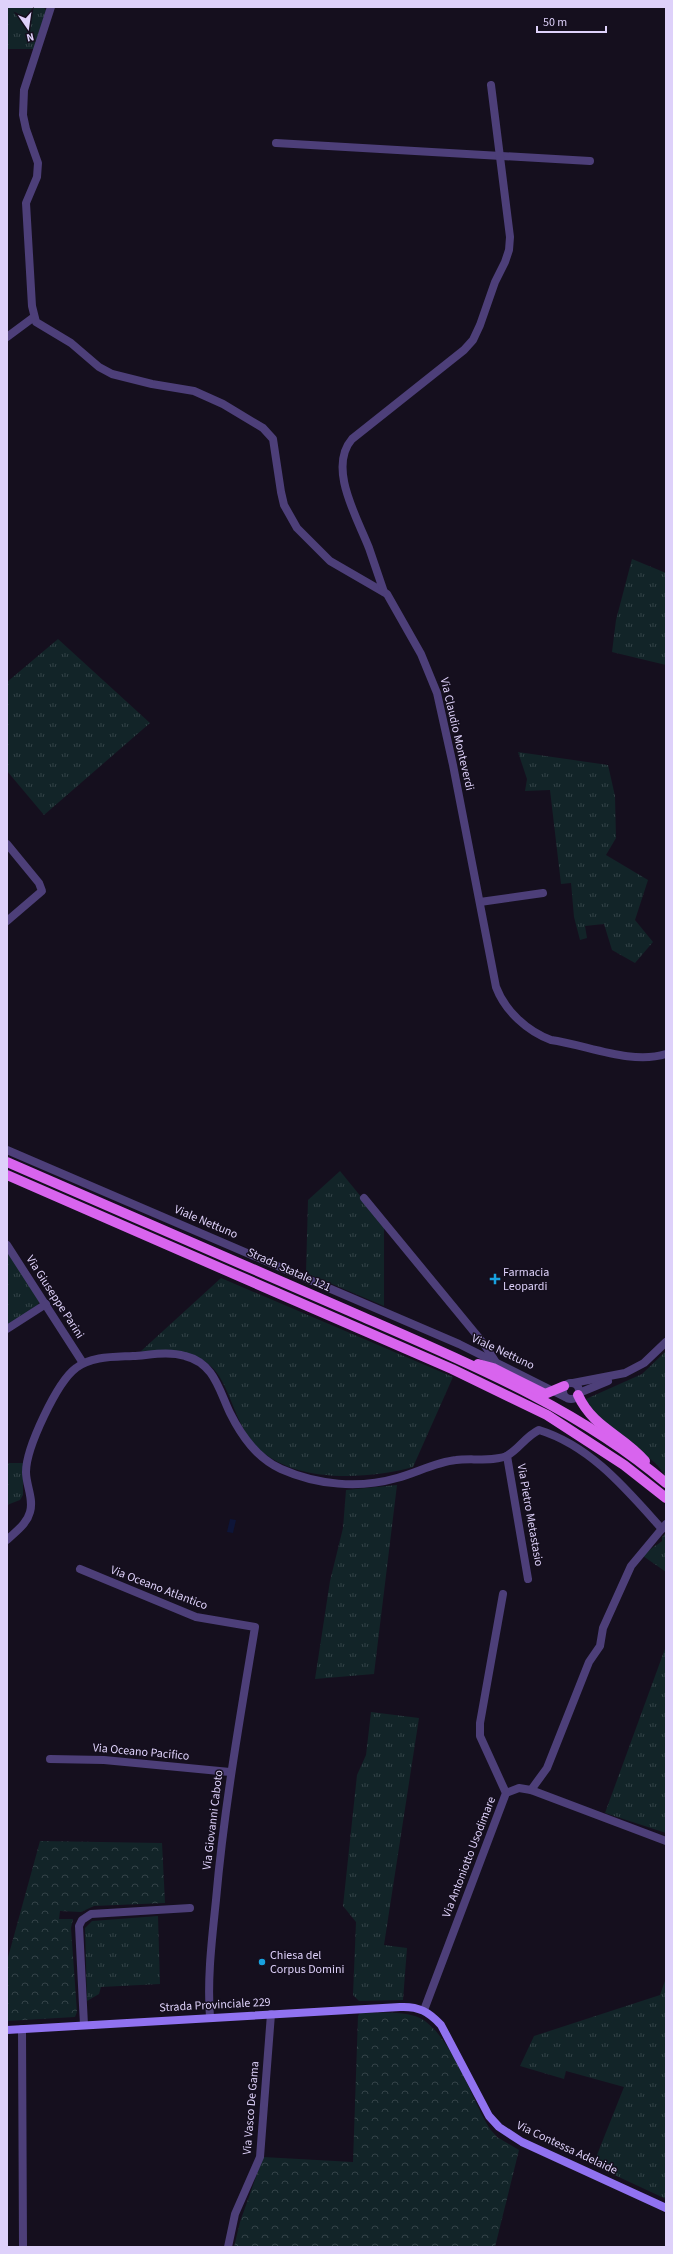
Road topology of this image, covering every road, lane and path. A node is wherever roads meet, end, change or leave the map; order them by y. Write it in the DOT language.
graph roads {
  1 [pos="51,7"];
  2 [pos="491,85"];
  3 [pos="276,143"];
  4 [pos="501,157"];
  5 [pos="590,161"];
  6 [pos="34,317"];
  7 [pos="7,338"];
  8 [pos="384,592"];
  9 [pos="7,844"];
  10 [pos="542,893"];
  11 [pos="480,902"];
  12 [pos="7,921"];
  13 [pos="666,1054"];
  14 [pos="7,1150"];
  15 [pos="7,1162"];
  16 [pos="7,1174"];
  17 [pos="364,1198"];
  18 [pos="7,1245"];
  19 [pos="46,1304"];
  20 [pos="7,1329"];
  21 [pos="666,1342"];
  22 [pos="457,1359"];
  23 [pos="496,1361"];
  24 [pos="83,1363"];
  25 [pos="625,1373"];
  26 [pos="561,1386"];
  27 [pos="578,1394"];
  28 [pos="507,1456"];
  29 [pos="656,1475"];
  30 [pos="666,1483"];
  31 [pos="666,1498"];
  32 [pos="664,1527"];
  33 [pos="7,1540"];
  34 [pos="80,1569"];
  35 [pos="528,1579"];
  36 [pos="503,1594"];
  37 [pos="255,1628"];
  38 [pos="50,1759"];
  39 [pos="230,1772"];
  40 [pos="531,1790"];
  41 [pos="506,1793"];
  42 [pos="666,1841"];
  43 [pos="190,1908"];
  44 [pos="424,2010"];
  45 [pos="271,2014"];
  46 [pos="210,2017"];
  47 [pos="84,2025"];
  48 [pos="22,2029"];
  49 [pos="7,2030"];
  50 [pos="666,2208"];
  51 [pos="23,2247"];
  52 [pos="228,2247"];
  1 -- 6 [label="street"];
  2 -- 4 [label="street"];
  3 -- 4 [label="street"];
  4 -- 5 [label="street"];
  4 -- 8 [label="street"];
  6 -- 7 [label="street"];
  6 -- 8 [label="street, Via Claudio Monteverdi"];
  8 -- 11 [label="street, Via Claudio Monteverdi"];
  9 -- 12 [label="street"];
  10 -- 11 [label="street"];
  11 -- 13 [label="street, Via Claudio Monteverdi"];
  14 -- 23 [label="street, Viale Nettuno"];
  15 -- 22 [label="main road, Strada Statale 121"];
  16 -- 31 [label="main road"];
  17 -- 23 [label="street"];
  18 -- 19 [label="street, Via Giuseppe Parini"];
  19 -- 20 [label="street"];
  19 -- 24 [label="street, Via Giuseppe Parini"];
  21 -- 25 [label="street"];
  22 -- 26 [label="main road"];
  22 -- 29 [label="main road, Strada Statale 121"];
  23 -- 26 [label="street, Viale Nettuno"];
  24 -- 28 [label="street"];
  24 -- 33 [label="street"];
  25 -- 26 [label="street"];
  25 -- 27 [label="street"];
  26 -- 27 [label="street"];
  26 -- 27 [label="street"];
  27 -- 29 [label="main road"];
  28 -- 32 [label="street"];
  28 -- 35 [label="street, Via Pietro Metastasio"];
  29 -- 30 [label="main road"];
  32 -- 40 [label="street"];
  34 -- 37 [label="street, Via Oceano Atlantico"];
  36 -- 41 [label="street, Via Antoniotto Usodimare"];
  37 -- 39 [label="street, Via Giovanni Caboto"];
  38 -- 39 [label="street, Via Oceano Pacifico"];
  39 -- 46 [label="street, Via Giovanni Caboto"];
  40 -- 41 [label="street"];
  40 -- 42 [label="street"];
  41 -- 44 [label="street, Via Antoniotto Usodimare"];
  43 -- 47 [label="street"];
  44 -- 45 [label="street, Strada Provinciale 229"];
  44 -- 50 [label="street, Via Contessa Adelaide"];
  45 -- 46 [label="street, Strada Provinciale 229"];
  45 -- 52 [label="street, Via Vasco De Gama"];
  46 -- 47 [label="street, Strada Provinciale 229"];
  47 -- 48 [label="street, Strada Provinciale 229"];
  48 -- 49 [label="street, Strada Provinciale 229"];
  48 -- 51 [label="street"];
}
